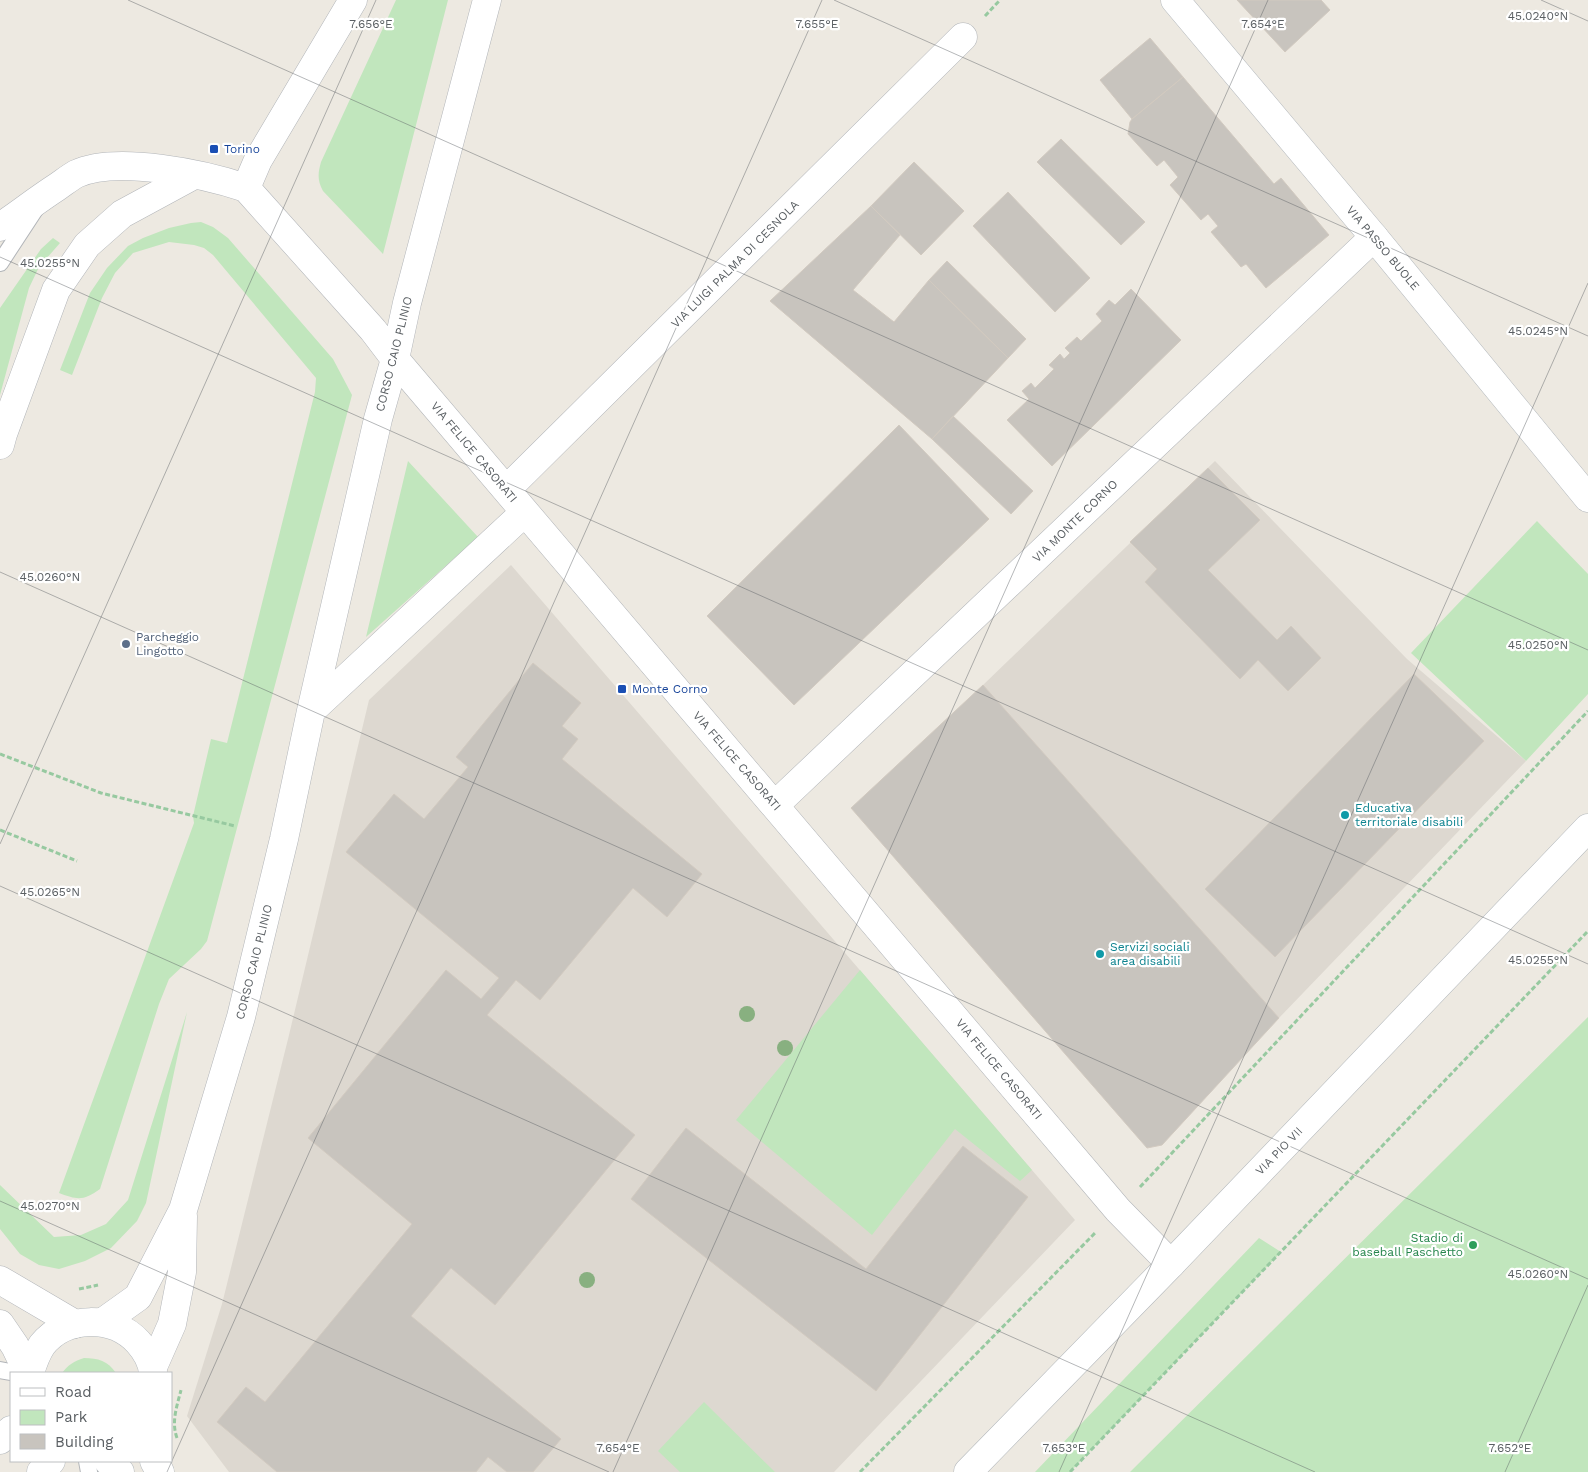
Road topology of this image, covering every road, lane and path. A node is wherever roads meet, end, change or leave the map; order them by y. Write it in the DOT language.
graph roads {
  1 [pos="353,0"];
  2 [pos="488,0"];
  3 [pos="1175,0"];
  4 [pos="963,37"];
  5 [pos="194,175"];
  6 [pos="246,188"];
  7 [pos="45,195"];
  8 [pos="0,227"];
  9 [pos="1374,237"];
  10 [pos="0,263"];
  11 [pos="395,359"];
  12 [pos="1,440"];
  13 [pos="507,489"];
  14 [pos="1588,498"];
  15 [pos="525,512"];
  16 [pos="1588,710"];
  17 [pos="311,711"];
  18 [pos="0,754"];
  19 [pos="775,805"];
  20 [pos="235,826"];
  21 [pos="1588,828"];
  22 [pos="0,830"];
  23 [pos="77,861"];
  24 [pos="1588,931"];
  25 [pos="183,1210"];
  26 [pos="1118,1210"];
  27 [pos="1171,1264"];
  28 [pos="0,1280"];
  29 [pos="104,1322"];
  30 [pos="0,1324"];
  31 [pos="75,1324"];
  32 [pos="153,1370"];
  33 [pos="28,1372"];
  34 [pos="29,1372"];
  35 [pos="10,1431"];
  36 [pos="0,1440"];
  37 [pos="51,1462"];
  38 [pos="109,1462"];
  39 [pos="41,1472"];
  40 [pos="120,1472"];
  41 [pos="860,1472"];
  42 [pos="968,1472"];
  43 [pos="1070,1472"];
  1 -- 6 [label="street"];
  2 -- 11 [label="street, CORSO CAIO PLINIO"];
  3 -- 9 [label="street, VIA PASSO BUOLE"];
  4 -- 13 [label="street, VIA LUIGI PALMA DI CESNOLA"];
  5 -- 6 [label="street"];
  5 -- 7 [label="street"];
  5 -- 12 [label="street"];
  6 -- 11 [label="street, VIA FELICE CASORATI"];
  7 -- 8 [label="street"];
  7 -- 10 [label="lane"];
  9 -- 14 [label="street, VIA PASSO BUOLE"];
  9 -- 19 [label="street, VIA MONTE CORNO"];
  11 -- 13 [label="street, VIA FELICE CASORATI"];
  11 -- 17 [label="street, CORSO CAIO PLINIO"];
  13 -- 15 [label="street, VIA FELICE CASORATI"];
  15 -- 17 [label="street"];
  15 -- 19 [label="street, VIA FELICE CASORATI"];
  16 -- 26 [label="path"];
  17 -- 25 [label="street, CORSO CAIO PLINIO"];
  18 -- 20 [label="path"];
  19 -- 26 [label="street, VIA FELICE CASORATI"];
  21 -- 27 [label="street, VIA PIO VII"];
  22 -- 23 [label="path"];
  24 -- 43 [label="path"];
  25 -- 29 [label="street, CORSO CAIO PLINIO"];
  25 -- 32 [label="street, CORSO CAIO PLINIO"];
  26 -- 27 [label="street, VIA FELICE CASORATI"];
  26 -- 41 [label="path"];
  27 -- 42 [label="street, VIA PIO VII"];
  28 -- 31 [label="street"];
  29 -- 31 [label="street"];
  29 -- 32 [label="street"];
  30 -- 33 [label="street"];
  31 -- 34 [label="street"];
  35 -- 36 [label="street"];
  37 -- 39 [label="street"];
  38 -- 40 [label="street"];
}
